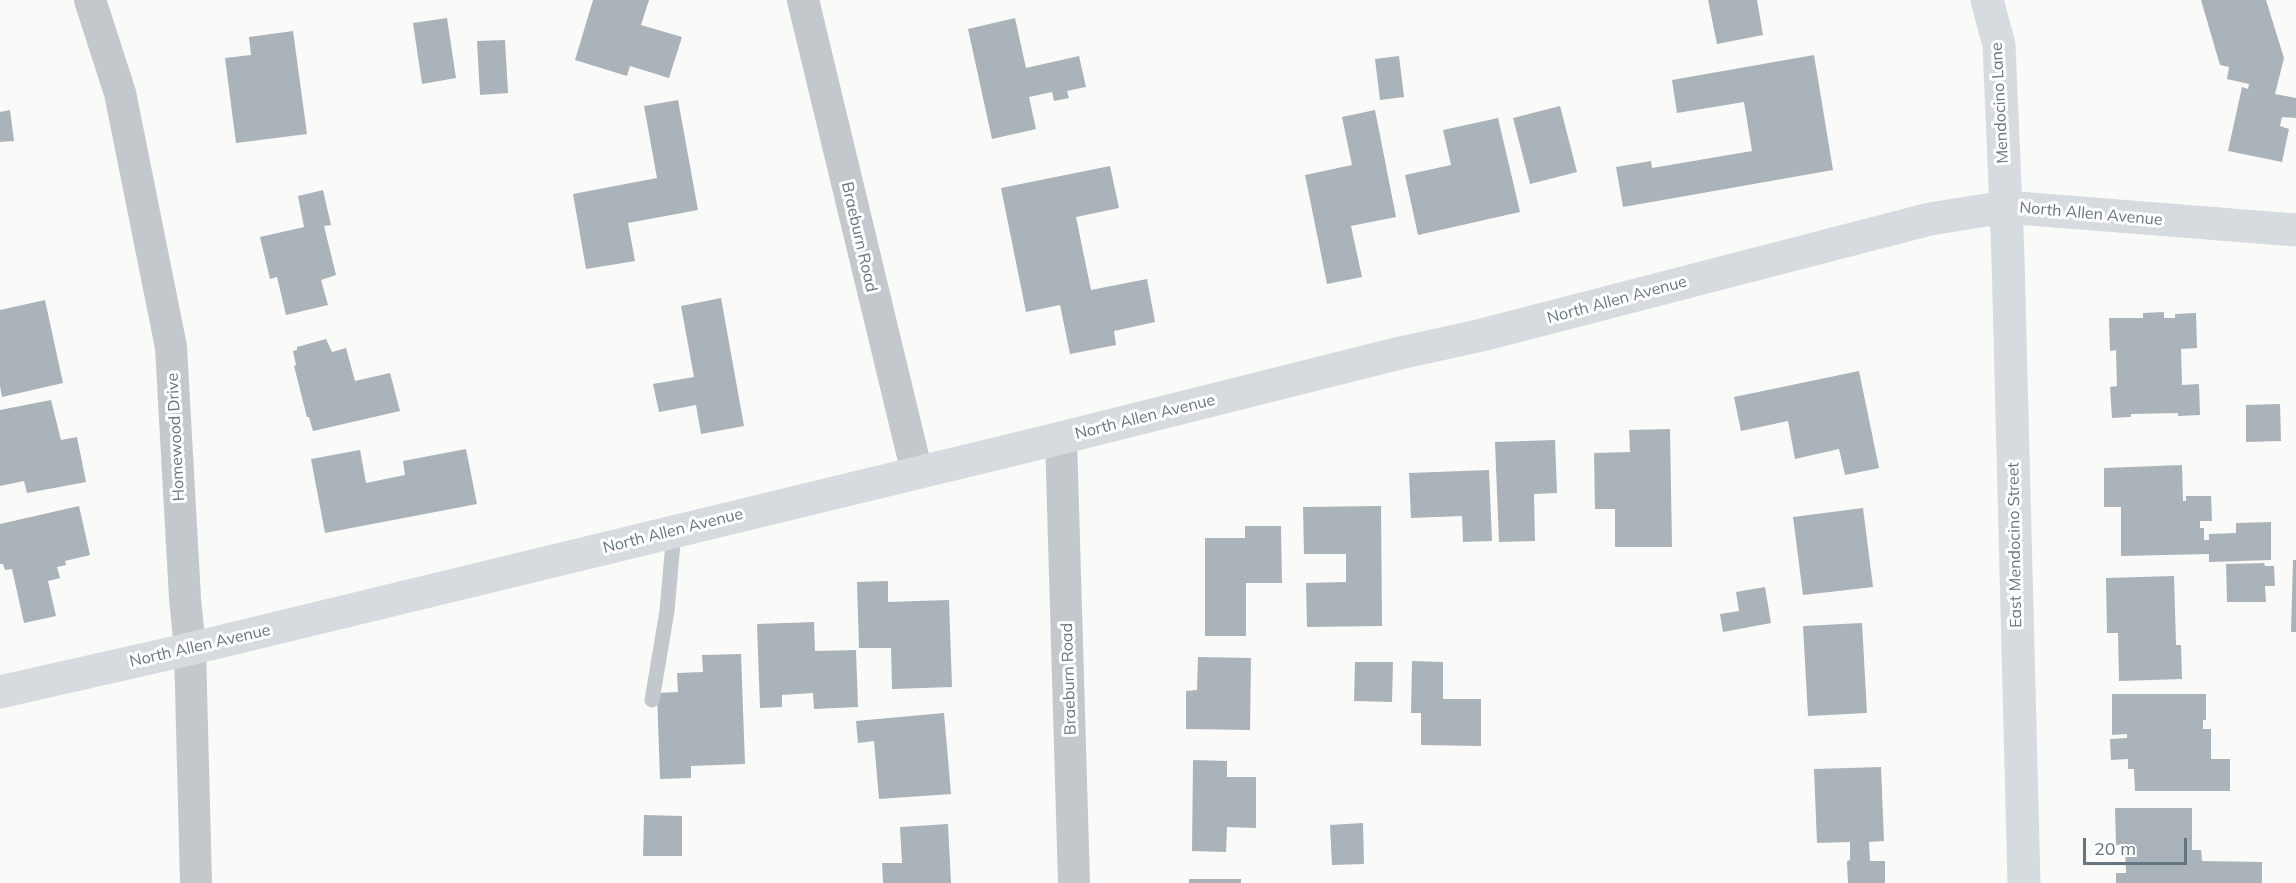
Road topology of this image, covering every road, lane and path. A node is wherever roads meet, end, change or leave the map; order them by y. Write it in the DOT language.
graph roads {
  1 [pos="90,0"];
  2 [pos="803,0"];
  3 [pos="1987,0"];
  4 [pos="2005,207"];
  5 [pos="2296,230"];
  6 [pos="1061,438"];
  7 [pos="917,473"];
  8 [pos="674,531"];
  9 [pos="190,649"];
  10 [pos="0,692"];
  11 [pos="652,700"];
  12 [pos="196,883"];
  13 [pos="1074,883"];
  14 [pos="2024,883"];
  1 -- 9 [label="street, Homewood Drive"];
  2 -- 7 [label="street, Braeburn Road"];
  3 -- 4 [label="street, Mendocino Lane"];
  4 -- 5 [label="street, North Allen Avenue"];
  4 -- 6 [label="street, North Allen Avenue"];
  4 -- 14 [label="street, East Mendocino Street"];
  6 -- 7 [label="street, North Allen Avenue"];
  6 -- 13 [label="street, Braeburn Road"];
  7 -- 8 [label="street, North Allen Avenue"];
  8 -- 9 [label="street, North Allen Avenue"];
  8 -- 11 [label="lane"];
  9 -- 10 [label="street, North Allen Avenue"];
  9 -- 12 [label="street, Homewood Drive"];
}
